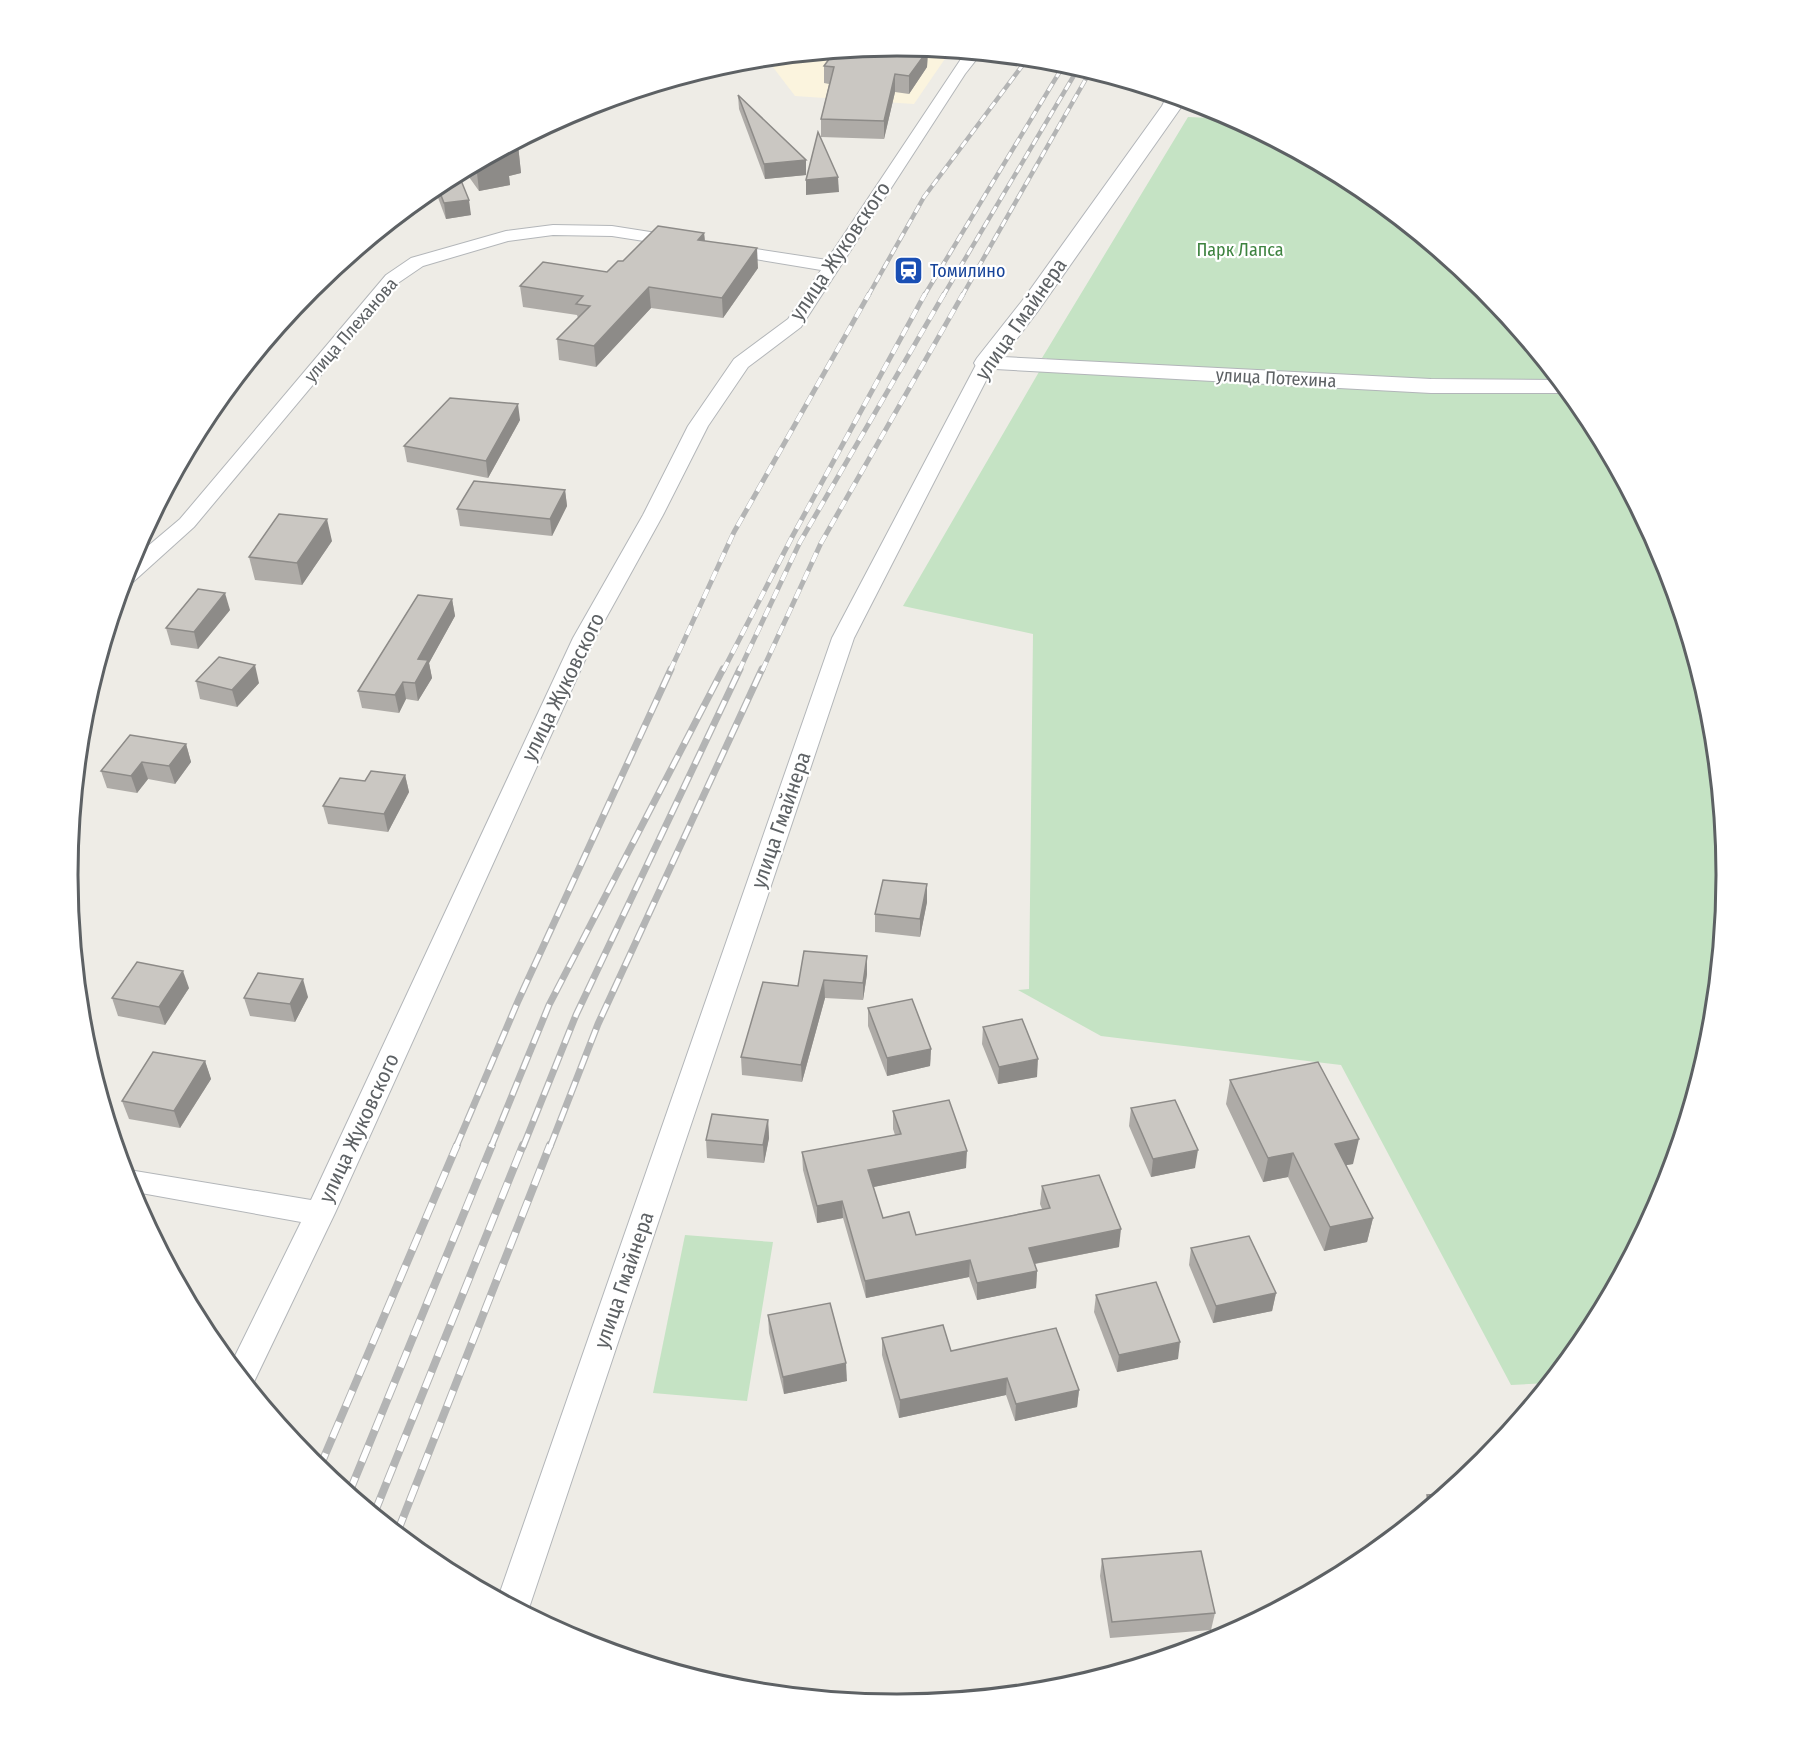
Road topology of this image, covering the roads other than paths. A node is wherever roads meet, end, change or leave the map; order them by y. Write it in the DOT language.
graph roads {
  1 [pos="969,59"];
  2 [pos="1173,104"];
  3 [pos="831,266"];
  4 [pos="986,363"];
  5 [pos="1556,387"];
  6 [pos="138,566"];
  7 [pos="137,1181"];
  8 [pos="320,1213"];
  9 [pos="244,1370"];
  10 [pos="515,1599"];
  1 -- 3 [label="street, улица Жуковского"];
  2 -- 4 [label="street, улица Гмайнера"];
  3 -- 6 [label="street, улица Плеханова"];
  3 -- 8 [label="street, улица Жуковского"];
  4 -- 5 [label="street, улица Потехина"];
  4 -- 10 [label="street, улица Гмайнера"];
  7 -- 8 [label="street"];
  8 -- 9 [label="street, улица Жуковского"];
}
